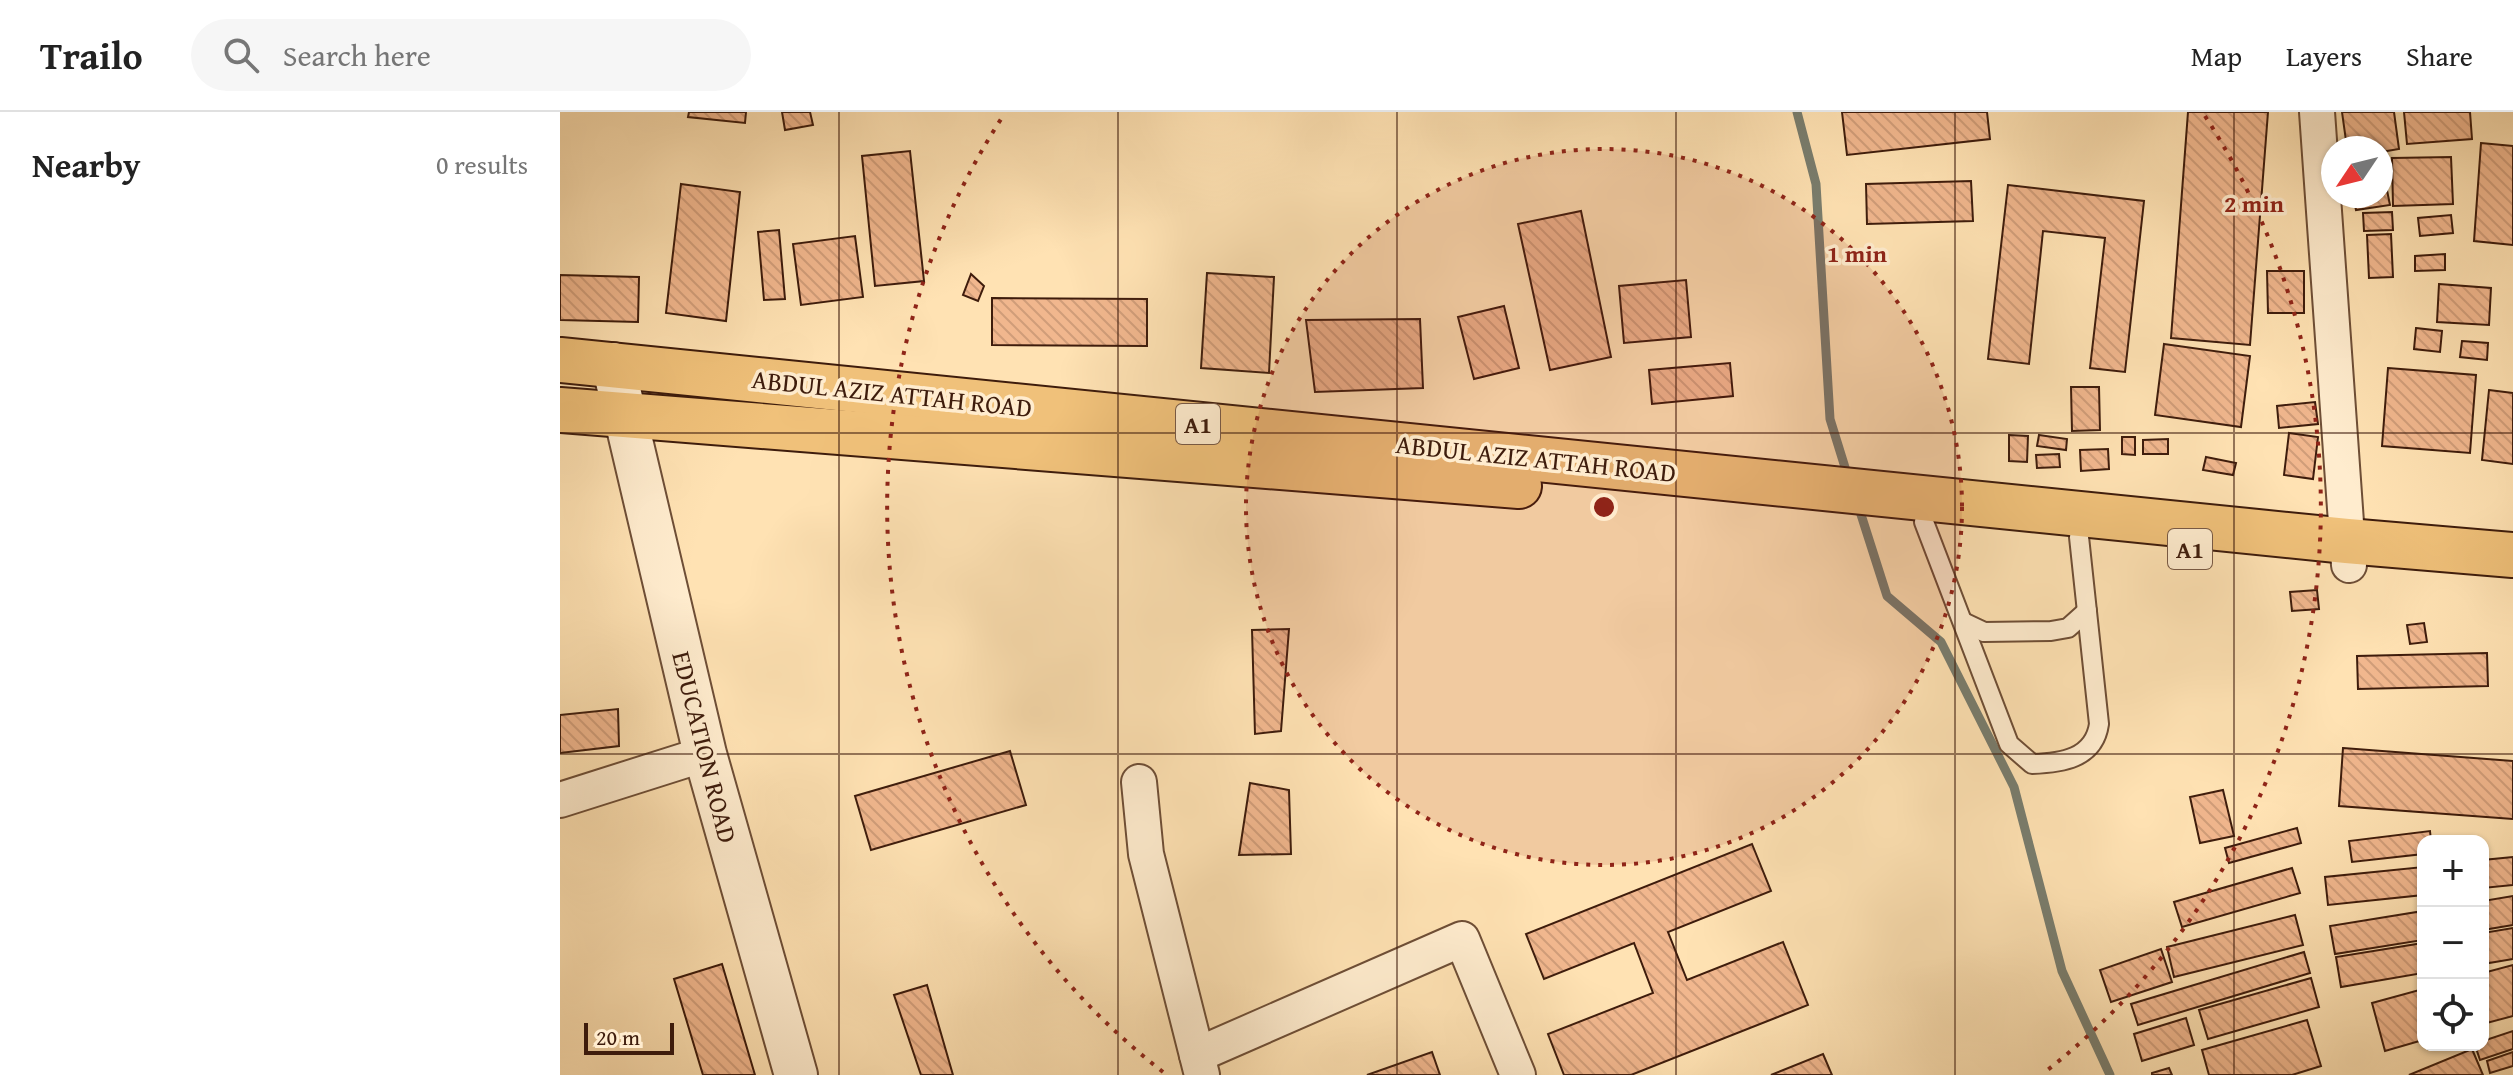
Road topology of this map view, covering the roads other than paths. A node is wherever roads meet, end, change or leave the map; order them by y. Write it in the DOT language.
graph roads {
  1 [pos="2317,112"];
  2 [pos="560,360"];
  3 [pos="613,364"];
  4 [pos="560,410"];
  5 [pos="626,415"];
  6 [pos="1854,502"];
  7 [pos="1924,522"];
  8 [pos="2079,537"];
  9 [pos="2348,553"];
  10 [pos="2513,555"];
  11 [pos="2513,579"];
  12 [pos="2087,611"];
  13 [pos="1965,623"];
  14 [pos="705,754"];
  15 [pos="1139,782"];
  16 [pos="560,800"];
  17 [pos="1200,1065"];
  18 [pos="796,1075"];
  19 [pos="1518,1075"];
  1 -- 9 [label="street"];
  2 -- 3 [label="highway, ABDUL AZIZ ATTAH ROAD / A1"];
  3 -- 5 [label="street, EDUCATION ROAD"];
  3 -- 6 [label="highway, ABDUL AZIZ ATTAH ROAD / A1"];
  4 -- 5 [label="highway, ABDUL AZIZ ATTAH ROAD / A1"];
  5 -- 6 [label="highway, ABDUL AZIZ ATTAH ROAD / A1"];
  5 -- 14 [label="street, EDUCATION ROAD"];
  6 -- 7 [label="highway, ABDUL AZIZ ATTAH ROAD / A1"];
  6 -- 9 [label="highway, ABDUL AZIZ ATTAH ROAD / A1"];
  7 -- 8 [label="highway, ABDUL AZIZ ATTAH ROAD / A1"];
  7 -- 13 [label="lane"];
  8 -- 9 [label="highway, ABDUL AZIZ ATTAH ROAD / A1"];
  8 -- 12 [label="lane"];
  9 -- 10 [label="highway, ABDUL AZIZ ATTAH ROAD / A1"];
  9 -- 11 [label="highway, ABDUL AZIZ ATTAH ROAD / A1"];
  12 -- 13 [label="lane"];
  12 -- 13 [label="lane"];
  14 -- 16 [label="street"];
  14 -- 18 [label="street, EDUCATION ROAD"];
  15 -- 17 [label="street"];
  17 -- 19 [label="street"];
}
